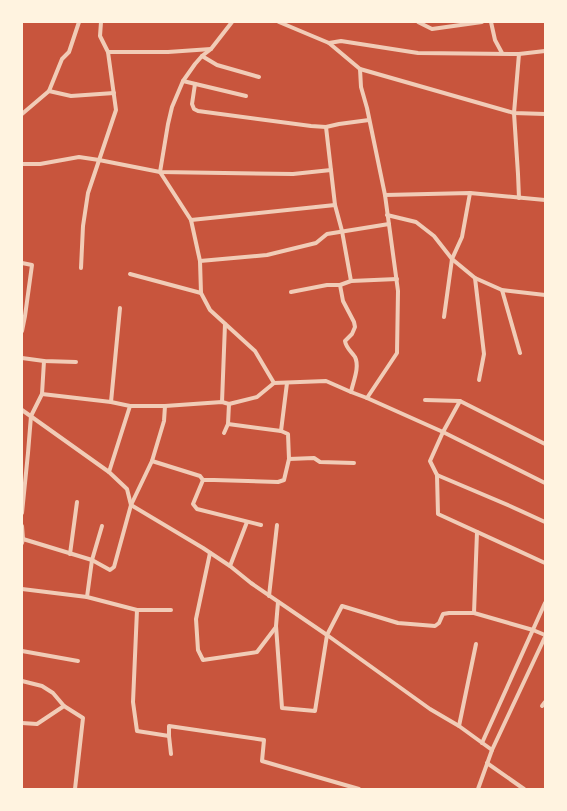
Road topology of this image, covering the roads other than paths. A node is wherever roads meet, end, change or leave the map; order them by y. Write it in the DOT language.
graph roads {
  1 [pos="79,22"];
  2 [pos="101,22"];
  3 [pos="232,22"];
  4 [pos="279,22"];
  5 [pos="420,22"];
  6 [pos="482,22"];
  7 [pos="491,22"];
  8 [pos="329,43"];
  9 [pos="211,49"];
  10 [pos="108,52"];
  11 [pos="545,52"];
  12 [pos="502,53"];
  13 [pos="519,54"];
  14 [pos="202,56"];
  15 [pos="360,69"];
  16 [pos="259,77"];
  17 [pos="183,81"];
  18 [pos="195,84"];
  19 [pos="49,91"];
  20 [pos="114,93"];
  21 [pos="246,96"];
  22 [pos="514,113"];
  23 [pos="22,114"];
  24 [pos="545,114"];
  25 [pos="369,120"];
  26 [pos="326,127"];
  27 [pos="98,160"];
  28 [pos="22,164"];
  29 [pos="331,170"];
  30 [pos="160,172"];
  31 [pos="470,193"];
  32 [pos="385,194"];
  33 [pos="519,198"];
  34 [pos="545,200"];
  35 [pos="335,204"];
  36 [pos="387,216"];
  37 [pos="190,220"];
  38 [pos="389,224"];
  39 [pos="342,231"];
  40 [pos="452,258"];
  41 [pos="200,261"];
  42 [pos="22,263"];
  43 [pos="81,268"];
  44 [pos="130,274"];
  45 [pos="475,278"];
  46 [pos="397,279"];
  47 [pos="351,281"];
  48 [pos="340,285"];
  49 [pos="502,290"];
  50 [pos="291,292"];
  51 [pos="201,293"];
  52 [pos="545,295"];
  53 [pos="120,308"];
  54 [pos="24,316"];
  55 [pos="444,317"];
  56 [pos="226,324"];
  57 [pos="22,331"];
  58 [pos="520,353"];
  59 [pos="22,358"];
  60 [pos="44,361"];
  61 [pos="76,362"];
  62 [pos="479,380"];
  63 [pos="274,383"];
  64 [pos="287,383"];
  65 [pos="351,392"];
  66 [pos="42,394"];
  67 [pos="366,398"];
  68 [pos="425,400"];
  69 [pos="460,401"];
  70 [pos="111,402"];
  71 [pos="222,402"];
  72 [pos="229,404"];
  73 [pos="130,406"];
  74 [pos="165,406"];
  75 [pos="22,410"];
  76 [pos="31,416"];
  77 [pos="228,424"];
  78 [pos="281,431"];
  79 [pos="443,432"];
  80 [pos="224,433"];
  81 [pos="545,444"];
  82 [pos="22,452"];
  83 [pos="28,453"];
  84 [pos="289,459"];
  85 [pos="152,461"];
  86 [pos="354,463"];
  87 [pos="109,472"];
  88 [pos="437,475"];
  89 [pos="202,480"];
  90 [pos="545,484"];
  91 [pos="77,502"];
  92 [pos="131,506"];
  93 [pos="22,513"];
  94 [pos="247,522"];
  95 [pos="545,522"];
  96 [pos="261,525"];
  97 [pos="277,525"];
  98 [pos="22,526"];
  99 [pos="102,526"];
  100 [pos="476,532"];
  101 [pos="22,541"];
  102 [pos="210,553"];
  103 [pos="70,554"];
  104 [pos="92,560"];
  105 [pos="545,563"];
  106 [pos="230,566"];
  107 [pos="22,589"];
  108 [pos="269,596"];
  109 [pos="87,597"];
  110 [pos="278,602"];
  111 [pos="545,603"];
  112 [pos="137,610"];
  113 [pos="171,610"];
  114 [pos="474,613"];
  115 [pos="276,626"];
  116 [pos="533,630"];
  117 [pos="327,635"];
  118 [pos="545,636"];
  119 [pos="476,644"];
  120 [pos="22,651"];
  121 [pos="78,661"];
  122 [pos="22,681"];
  123 [pos="64,706"];
  124 [pos="22,723"];
  125 [pos="459,726"];
  126 [pos="169,736"];
  127 [pos="482,743"];
  128 [pos="492,750"];
  129 [pos="171,754"];
  130 [pos="488,763"];
  131 [pos="75,789"];
  132 [pos="359,789"];
  133 [pos="478,789"];
  134 [pos="524,789"];
  1 -- 19 [label="street"];
  2 -- 10 [label="street"];
  3 -- 9 [label="street"];
  4 -- 8 [label="street"];
  5 -- 6 [label="street"];
  7 -- 12 [label="street"];
  8 -- 12 [label="street"];
  8 -- 15 [label="street"];
  9 -- 10 [label="street"];
  9 -- 14 [label="street"];
  10 -- 20 [label="street"];
  11 -- 13 [label="street"];
  12 -- 13 [label="street"];
  13 -- 22 [label="street"];
  14 -- 16 [label="street"];
  14 -- 17 [label="street"];
  15 -- 22 [label="street"];
  15 -- 25 [label="street"];
  17 -- 18 [label="street"];
  17 -- 30 [label="street"];
  18 -- 21 [label="street"];
  18 -- 26 [label="street"];
  19 -- 20 [label="street"];
  19 -- 23 [label="street"];
  20 -- 27 [label="street"];
  22 -- 24 [label="street"];
  22 -- 33 [label="street"];
  25 -- 26 [label="street"];
  25 -- 32 [label="street"];
  26 -- 29 [label="street"];
  27 -- 28 [label="street"];
  27 -- 30 [label="street"];
  27 -- 43 [label="street"];
  29 -- 30 [label="street"];
  29 -- 35 [label="street"];
  30 -- 37 [label="street"];
  31 -- 32 [label="street"];
  31 -- 33 [label="street"];
  31 -- 40 [label="street"];
  32 -- 36 [label="street"];
  33 -- 34 [label="street"];
  35 -- 37 [label="street"];
  35 -- 39 [label="street"];
  36 -- 38 [label="street"];
  36 -- 40 [label="street"];
  37 -- 41 [label="street"];
  38 -- 39 [label="street"];
  38 -- 46 [label="street"];
  39 -- 41 [label="street"];
  39 -- 47 [label="street"];
  40 -- 45 [label="street"];
  40 -- 55 [label="street"];
  41 -- 51 [label="street"];
  42 -- 54 [label="street"];
  44 -- 51 [label="street"];
  45 -- 49 [label="street"];
  45 -- 62 [label="street"];
  46 -- 47 [label="street"];
  46 -- 67 [label="street"];
  47 -- 48 [label="street"];
  48 -- 50 [label="street"];
  48 -- 65 [label="street"];
  49 -- 52 [label="street"];
  49 -- 58 [label="street"];
  51 -- 56 [label="street"];
  53 -- 70 [label="street"];
  54 -- 57 [label="street"];
  56 -- 63 [label="street"];
  56 -- 71 [label="street"];
  59 -- 60 [label="street"];
  60 -- 61 [label="street"];
  60 -- 66 [label="street"];
  63 -- 64 [label="street"];
  63 -- 72 [label="street"];
  64 -- 65 [label="street"];
  64 -- 78 [label="street"];
  65 -- 67 [label="street"];
  66 -- 70 [label="street"];
  66 -- 76 [label="street"];
  67 -- 79 [label="street"];
  68 -- 69 [label="street"];
  69 -- 79 [label="street"];
  69 -- 81 [label="street"];
  70 -- 73 [label="street"];
  71 -- 72 [label="street"];
  71 -- 74 [label="street"];
  72 -- 77 [label="street"];
  73 -- 74 [label="street"];
  73 -- 87 [label="street"];
  74 -- 85 [label="street"];
  75 -- 76 [label="street"];
  76 -- 83 [label="street"];
  76 -- 87 [label="street"];
  77 -- 78 [label="street"];
  77 -- 80 [label="street"];
  78 -- 84 [label="street"];
  79 -- 88 [label="street"];
  79 -- 90 [label="street"];
  82 -- 83 [label="street"];
  83 -- 93 [label="street"];
  84 -- 86 [label="street"];
  84 -- 89 [label="street"];
  85 -- 89 [label="street"];
  85 -- 92 [label="street"];
  87 -- 92 [label="street"];
  88 -- 95 [label="street"];
  88 -- 100 [label="street"];
  89 -- 94 [label="street"];
  91 -- 103 [label="street"];
  92 -- 102 [label="street"];
  92 -- 104 [label="street"];
  94 -- 96 [label="street"];
  94 -- 106 [label="street"];
  97 -- 108 [label="street"];
  98 -- 101 [label="street"];
  99 -- 104 [label="street"];
  100 -- 105 [label="street"];
  100 -- 114 [label="street"];
  101 -- 103 [label="street"];
  102 -- 106 [label="street"];
  102 -- 115 [label="street"];
  103 -- 104 [label="street"];
  104 -- 109 [label="street"];
  106 -- 108 [label="street"];
  107 -- 109 [label="street"];
  108 -- 110 [label="street"];
  109 -- 112 [label="street"];
  110 -- 115 [label="street"];
  110 -- 117 [label="street"];
  111 -- 116 [label="street"];
  112 -- 113 [label="street"];
  112 -- 126 [label="street"];
  114 -- 116 [label="street"];
  114 -- 117 [label="street"];
  115 -- 117 [label="street"];
  116 -- 118 [label="street"];
  116 -- 127 [label="street"];
  117 -- 125 [label="street"];
  118 -- 128 [label="street"];
  119 -- 125 [label="street"];
  120 -- 121 [label="street"];
  122 -- 123 [label="street"];
  123 -- 124 [label="street"];
  123 -- 131 [label="street"];
  125 -- 127 [label="street"];
  126 -- 129 [label="street"];
  126 -- 132 [label="street"];
  127 -- 128 [label="street"];
  128 -- 130 [label="street"];
  130 -- 133 [label="street"];
  130 -- 134 [label="street"];
}
